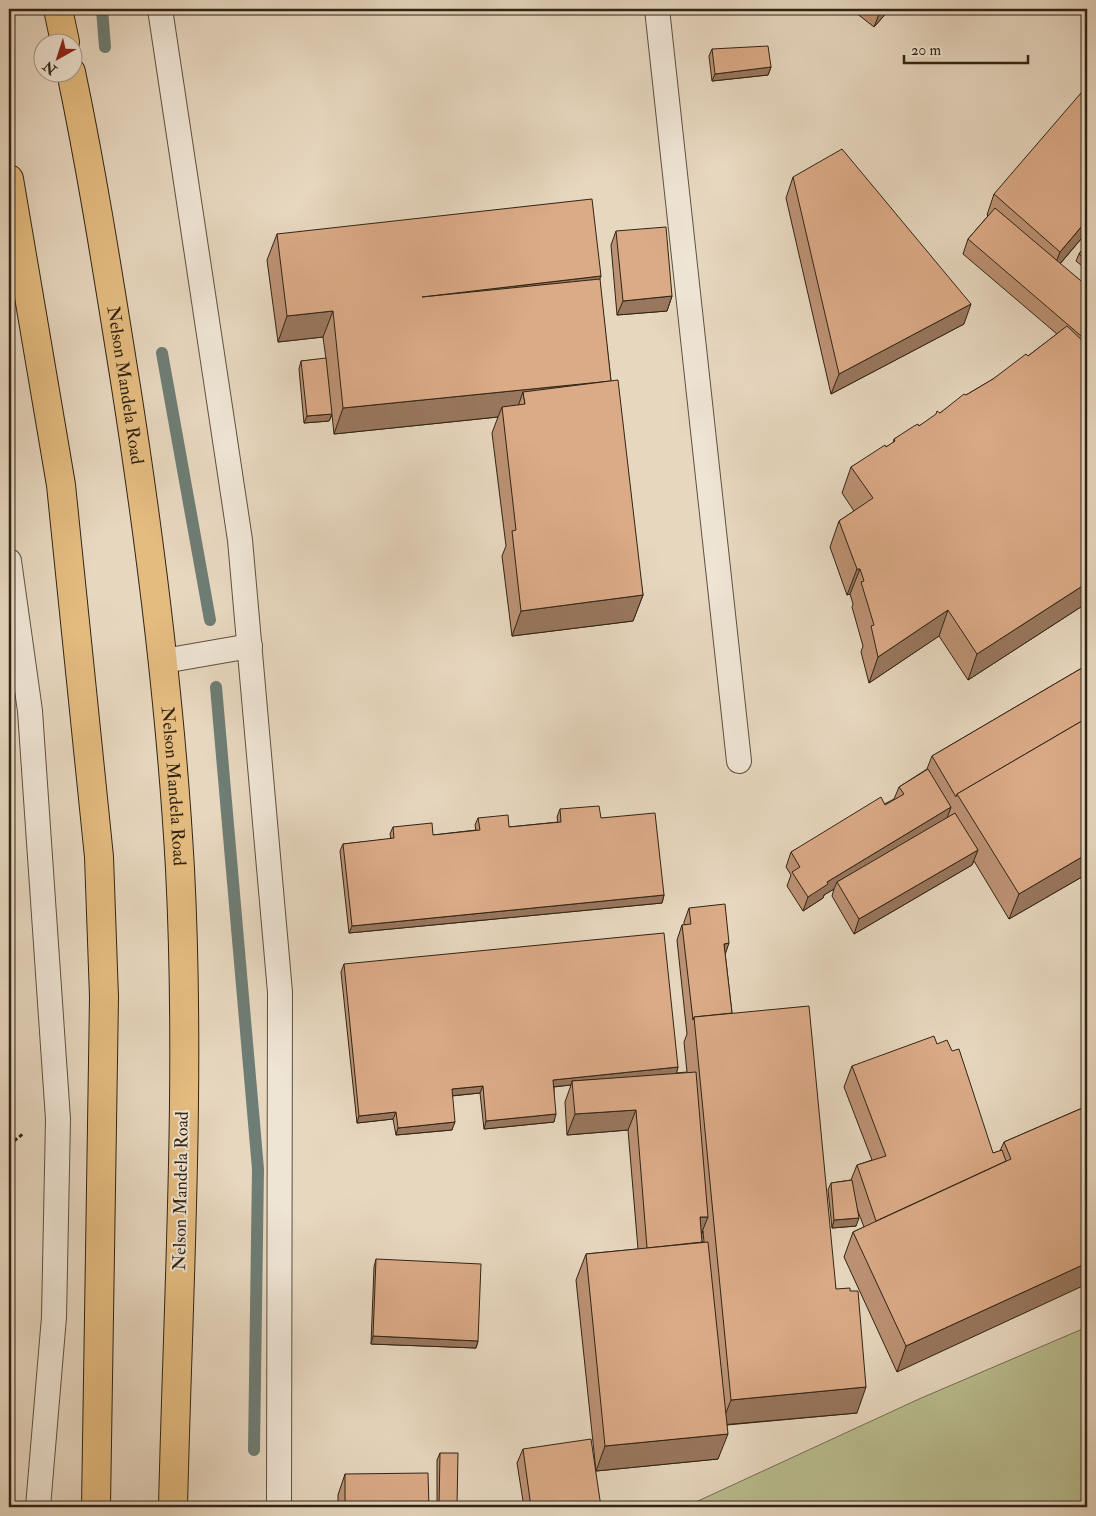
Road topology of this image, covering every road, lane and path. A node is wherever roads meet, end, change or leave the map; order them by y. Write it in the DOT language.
graph roads {
  1 [pos="58,9"];
  2 [pos="160,9"];
  3 [pos="657,9"];
  4 [pos="63,32"];
  5 [pos="73,82"];
  6 [pos="9,179"];
  7 [pos="9,561"];
  8 [pos="250,646"];
  9 [pos="164,661"];
  10 [pos="739,761"];
  11 [pos="38,1507"];
  12 [pos="96,1507"];
  13 [pos="173,1507"];
  14 [pos="279,1507"];
  1 -- 4 [label="main road"];
  2 -- 8 [label="lane"];
  3 -- 10 [label="lane"];
  5 -- 9 [label="main road, Nelson Mandela Road"];
  6 -- 12 [label="main road"];
  7 -- 11 [label="lane"];
  8 -- 9 [label="lane"];
  8 -- 14 [label="lane"];
  9 -- 13 [label="main road, Nelson Mandela Road"];
}
